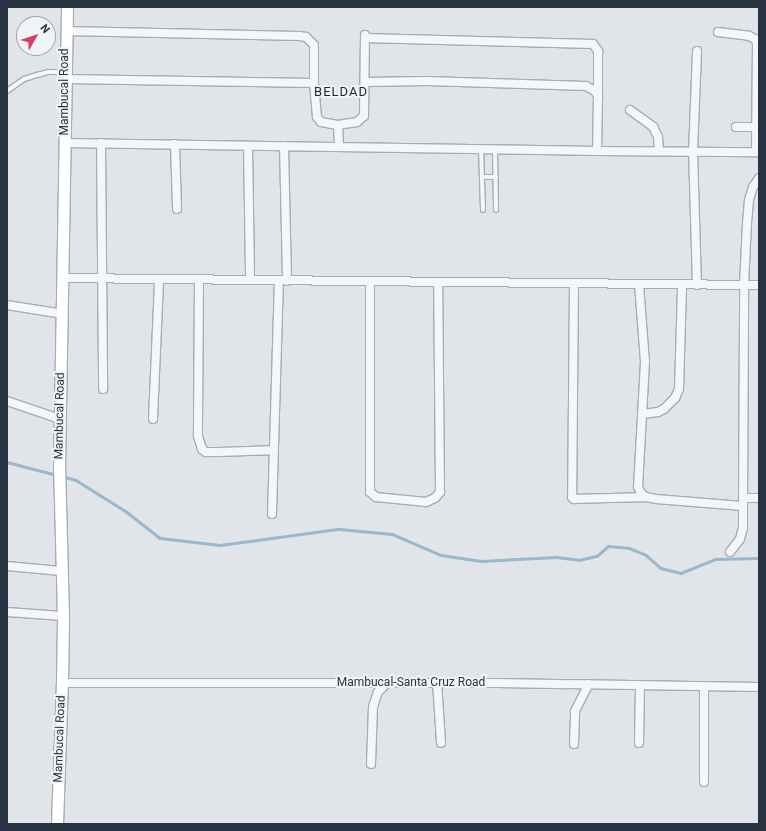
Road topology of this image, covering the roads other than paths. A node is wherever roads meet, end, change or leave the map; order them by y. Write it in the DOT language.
graph roads {
  1 [pos="67,7"];
  2 [pos="66,31"];
  3 [pos="718,32"];
  4 [pos="697,51"];
  5 [pos="65,75"];
  6 [pos="365,82"];
  7 [pos="314,83"];
  8 [pos="7,91"];
  9 [pos="598,96"];
  10 [pos="630,110"];
  11 [pos="338,125"];
  12 [pos="736,126"];
  13 [pos="757,127"];
  14 [pos="65,143"];
  15 [pos="101,143"];
  16 [pos="176,144"];
  17 [pos="248,146"];
  18 [pos="284,146"];
  19 [pos="339,147"];
  20 [pos="481,149"];
  21 [pos="494,150"];
  22 [pos="598,151"];
  23 [pos="660,151"];
  24 [pos="693,152"];
  25 [pos="758,152"];
  26 [pos="483,177"];
  27 [pos="496,177"];
  28 [pos="759,178"];
  29 [pos="177,209"];
  30 [pos="483,210"];
  31 [pos="496,210"];
  32 [pos="64,278"];
  33 [pos="102,279"];
  34 [pos="159,279"];
  35 [pos="198,280"];
  36 [pos="250,280"];
  37 [pos="283,280"];
  38 [pos="370,281"];
  39 [pos="438,282"];
  40 [pos="574,284"];
  41 [pos="639,284"];
  42 [pos="682,285"];
  43 [pos="697,285"];
  44 [pos="744,285"];
  45 [pos="759,285"];
  46 [pos="7,305"];
  47 [pos="63,314"];
  48 [pos="103,388"];
  49 [pos="7,401"];
  50 [pos="642,414"];
  51 [pos="153,418"];
  52 [pos="60,419"];
  53 [pos="274,450"];
  54 [pos="646,497"];
  55 [pos="759,498"];
  56 [pos="743,502"];
  57 [pos="272,514"];
  58 [pos="730,552"];
  59 [pos="7,566"];
  60 [pos="61,571"];
  61 [pos="7,612"];
  62 [pos="63,616"];
  63 [pos="62,682"];
  64 [pos="437,682"];
  65 [pos="387,683"];
  66 [pos="589,684"];
  67 [pos="640,686"];
  68 [pos="704,687"];
  69 [pos="759,688"];
  70 [pos="441,743"];
  71 [pos="639,743"];
  72 [pos="574,744"];
  73 [pos="371,764"];
  74 [pos="704,782"];
  75 [pos="57,824"];
  1 -- 2 [label="main road, Mambucal Road"];
  2 -- 5 [label="main road, Mambucal Road"];
  2 -- 7 [label="street"];
  3 -- 13 [label="street"];
  4 -- 24 [label="street"];
  5 -- 7 [label="street"];
  5 -- 8 [label="lane"];
  5 -- 14 [label="main road, Mambucal Road"];
  6 -- 9 [label="street"];
  6 -- 9 [label="street"];
  6 -- 11 [label="street"];
  7 -- 11 [label="street"];
  9 -- 22 [label="street"];
  10 -- 23 [label="street"];
  11 -- 19 [label="street"];
  12 -- 13 [label="street"];
  13 -- 25 [label="street"];
  14 -- 15 [label="street"];
  14 -- 32 [label="main road, Mambucal Road"];
  15 -- 16 [label="street"];
  15 -- 33 [label="street"];
  16 -- 17 [label="street"];
  16 -- 29 [label="street"];
  17 -- 18 [label="street"];
  17 -- 36 [label="street"];
  18 -- 19 [label="street"];
  18 -- 37 [label="street"];
  19 -- 20 [label="street"];
  20 -- 21 [label="street"];
  20 -- 26 [label="lane"];
  21 -- 22 [label="street"];
  21 -- 27 [label="lane"];
  22 -- 23 [label="street"];
  23 -- 24 [label="street"];
  24 -- 25 [label="street"];
  24 -- 43 [label="street"];
  26 -- 27 [label="lane"];
  26 -- 30 [label="lane"];
  27 -- 31 [label="lane"];
  28 -- 44 [label="street"];
  32 -- 33 [label="street"];
  32 -- 47 [label="main road, Mambucal Road"];
  33 -- 34 [label="street"];
  33 -- 48 [label="street"];
  34 -- 35 [label="street"];
  34 -- 51 [label="street"];
  35 -- 36 [label="street"];
  35 -- 53 [label="street"];
  36 -- 37 [label="street"];
  37 -- 38 [label="street"];
  37 -- 53 [label="street"];
  38 -- 39 [label="street"];
  38 -- 39 [label="street"];
  39 -- 40 [label="street"];
  40 -- 41 [label="street"];
  40 -- 54 [label="street"];
  41 -- 42 [label="street"];
  41 -- 50 [label="street"];
  42 -- 43 [label="street"];
  42 -- 50 [label="street"];
  43 -- 44 [label="street"];
  44 -- 45 [label="street"];
  44 -- 56 [label="street"];
  46 -- 47 [label="street"];
  47 -- 52 [label="main road, Mambucal Road"];
  49 -- 52 [label="street"];
  50 -- 54 [label="street"];
  52 -- 60 [label="main road, Mambucal Road"];
  53 -- 57 [label="street"];
  54 -- 56 [label="street"];
  55 -- 56 [label="street"];
  56 -- 58 [label="street"];
  59 -- 60 [label="street"];
  60 -- 62 [label="main road, Mambucal Road"];
  61 -- 62 [label="street"];
  62 -- 63 [label="main road, Mambucal Road"];
  63 -- 65 [label="street, Mambucal-Santa Cruz Road"];
  63 -- 75 [label="main road, Mambucal Road"];
  64 -- 65 [label="street, Mambucal-Santa Cruz Road"];
  64 -- 66 [label="street, Mambucal-Santa Cruz Road"];
  64 -- 70 [label="street"];
  65 -- 73 [label="street"];
  66 -- 67 [label="street, Mambucal-Santa Cruz Road"];
  66 -- 72 [label="street"];
  67 -- 68 [label="street, Mambucal-Santa Cruz Road"];
  67 -- 71 [label="street"];
  68 -- 69 [label="street, Mambucal-Santa Cruz Road"];
  68 -- 74 [label="street"];
}
